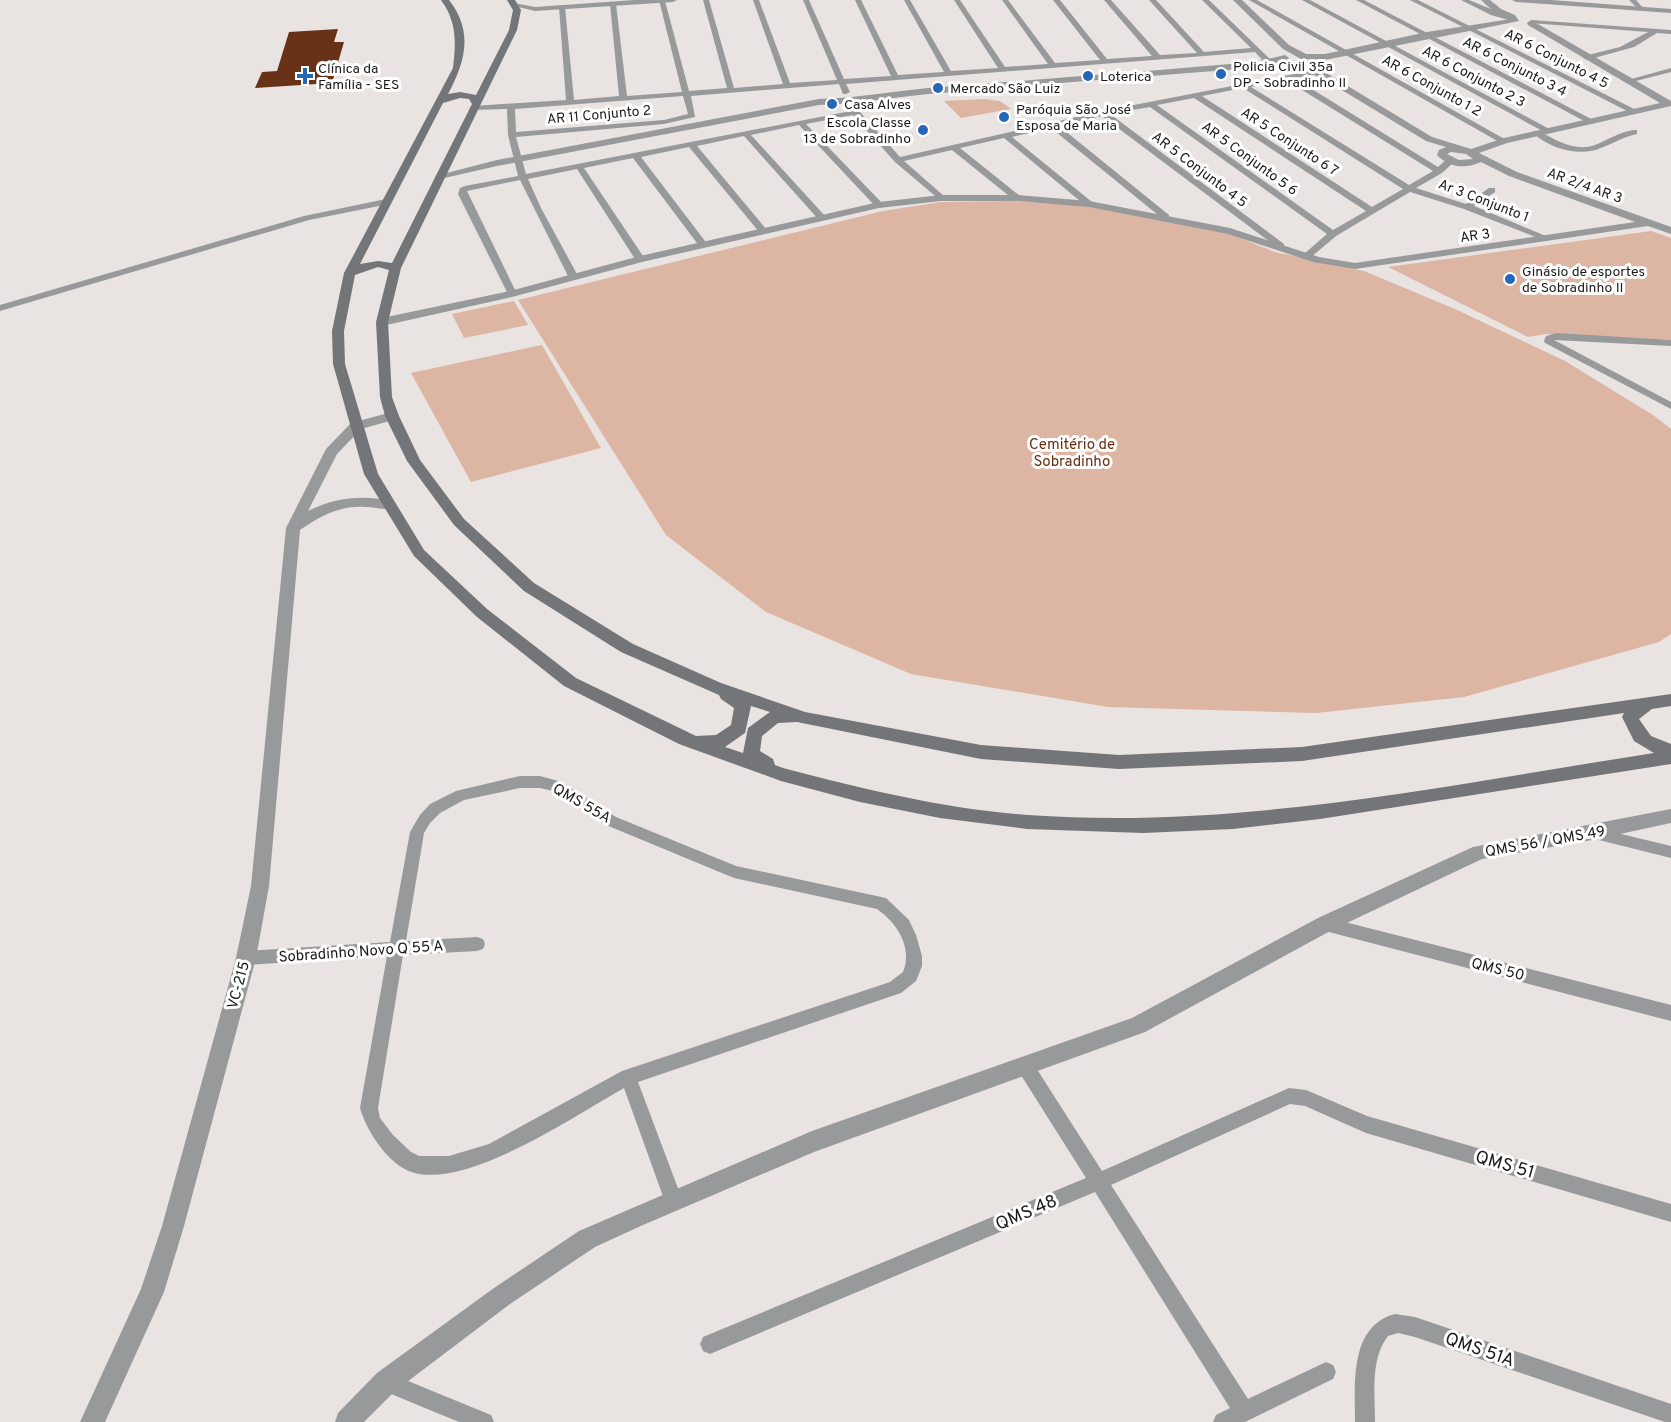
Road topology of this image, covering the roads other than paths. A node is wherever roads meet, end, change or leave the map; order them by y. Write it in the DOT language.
graph roads {
  1 [pos="445,0"];
  2 [pos="673,0"];
  3 [pos="706,0"];
  4 [pos="756,0"];
  5 [pos="806,0"];
  6 [pos="858,0"];
  7 [pos="907,0"];
  8 [pos="957,0"];
  9 [pos="1005,0"];
  10 [pos="1056,0"];
  11 [pos="1107,0"];
  12 [pos="1152,0"];
  13 [pos="1205,0"];
  14 [pos="1237,0"];
  15 [pos="1252,0"];
  16 [pos="1305,0"];
  17 [pos="1359,0"];
  18 [pos="1413,0"];
  19 [pos="1464,0"];
  20 [pos="1485,0"];
  21 [pos="1516,0"];
  22 [pos="1524,0"];
  23 [pos="1632,0"];
  24 [pos="662,1"];
  25 [pos="1581,2"];
  26 [pos="613,4"];
  27 [pos="514,7"];
  28 [pos="562,7"];
  29 [pos="1641,9"];
  30 [pos="1671,11"];
  31 [pos="1524,21"];
  32 [pos="1469,28"];
  33 [pos="1655,31"];
  34 [pos="1671,32"];
  35 [pos="1427,35"];
  36 [pos="1385,44"];
  37 [pos="1286,47"];
  38 [pos="1258,50"];
  39 [pos="1347,52"];
  40 [pos="1202,54"];
  41 [pos="1158,57"];
  42 [pos="1305,57"];
  43 [pos="1286,58"];
  44 [pos="1587,58"];
  45 [pos="1105,61"];
  46 [pos="1270,63"];
  47 [pos="1317,64"];
  48 [pos="1053,65"];
  49 [pos="1254,65"];
  50 [pos="1003,69"];
  51 [pos="1671,70"];
  52 [pos="1294,71"];
  53 [pos="948,73"];
  54 [pos="895,77"];
  55 [pos="450,81"];
  56 [pos="841,81"];
  57 [pos="1628,81"];
  58 [pos="486,84"];
  59 [pos="787,85"];
  60 [pos="1243,85"];
  61 [pos="731,90"];
  62 [pos="686,93"];
  63 [pos="1195,95"];
  64 [pos="849,97"];
  65 [pos="623,98"];
  66 [pos="439,102"];
  67 [pos="570,103"];
  68 [pos="1670,103"];
  69 [pos="1151,104"];
  70 [pos="474,105"];
  71 [pos="511,107"];
  72 [pos="1634,111"];
  73 [pos="855,112"];
  74 [pos="1103,113"];
  75 [pos="1591,121"];
  76 [pos="801,123"];
  77 [pos="1053,125"];
  78 [pos="1549,131"];
  79 [pos="1634,132"];
  80 [pos="1538,134"];
  81 [pos="512,135"];
  82 [pos="747,135"];
  83 [pos="1006,135"];
  84 [pos="1429,139"];
  85 [pos="1504,141"];
  86 [pos="692,145"];
  87 [pos="954,148"];
  88 [pos="1471,152"];
  89 [pos="636,156"];
  90 [pos="448,158"];
  91 [pos="1446,158"];
  92 [pos="516,160"];
  93 [pos="898,160"];
  94 [pos="497,163"];
  95 [pos="1467,164"];
  96 [pos="579,166"];
  97 [pos="1438,171"];
  98 [pos="1512,174"];
  99 [pos="440,176"];
  100 [pos="522,177"];
  101 [pos="1408,188"];
  102 [pos="1492,190"];
  103 [pos="942,198"];
  104 [pos="1017,198"];
  105 [pos="386,202"];
  106 [pos="1089,204"];
  107 [pos="1470,204"];
  108 [pos="879,205"];
  109 [pos="1371,210"];
  110 [pos="1166,217"];
  111 [pos="822,218"];
  112 [pos="1648,223"];
  113 [pos="763,231"];
  114 [pos="1671,231"];
  115 [pos="1333,234"];
  116 [pos="1567,236"];
  117 [pos="1549,239"];
  118 [pos="703,245"];
  119 [pos="1281,246"];
  120 [pos="362,247"];
  121 [pos="403,247"];
  122 [pos="1307,256"];
  123 [pos="640,259"];
  124 [pos="395,268"];
  125 [pos="350,273"];
  126 [pos="573,276"];
  127 [pos="512,294"];
  128 [pos="0,308"];
  129 [pos="382,322"];
  130 [pos="1658,342"];
  131 [pos="1671,343"];
  132 [pos="1671,354"];
  133 [pos="1671,406"];
  134 [pos="392,417"];
  135 [pos="356,426"];
  136 [pos="389,505"];
  137 [pos="293,528"];
  138 [pos="715,687"];
  139 [pos="1671,700"];
  140 [pos="1648,703"];
  141 [pos="804,718"];
  142 [pos="685,739"];
  143 [pos="1671,751"];
  144 [pos="1671,757"];
  145 [pos="781,774"];
  146 [pos="1671,816"];
  147 [pos="1592,833"];
  148 [pos="1671,852"];
  149 [pos="1325,924"];
  150 [pos="477,944"];
  151 [pos="395,948"];
  152 [pos="246,957"];
  153 [pos="1671,1013"];
  154 [pos="1025,1065"];
  155 [pos="628,1077"];
  156 [pos="1340,1114"];
  157 [pos="1098,1182"];
  158 [pos="674,1199"];
  159 [pos="1671,1213"];
  160 [pos="710,1344"];
  161 [pos="1326,1372"];
  162 [pos="386,1382"];
  163 [pos="1244,1412"];
  164 [pos="1671,1414"];
  165 [pos="92,1422"];
  166 [pos="347,1422"];
  167 [pos="484,1422"];
  168 [pos="1223,1422"];
  169 [pos="1365,1422"];
  1 -- 55 [label="main road"];
  2 -- 24 [label="street"];
  3 -- 61 [label="street"];
  4 -- 59 [label="street"];
  5 -- 56 [label="street"];
  6 -- 54 [label="street"];
  7 -- 53 [label="street"];
  8 -- 50 [label="street"];
  9 -- 48 [label="street"];
  10 -- 45 [label="street"];
  11 -- 41 [label="street"];
  12 -- 40 [label="street"];
  13 -- 38 [label="street"];
  14 -- 37 [label="street"];
  15 -- 39 [label="street, AR 6 Conjunto 1 2"];
  16 -- 36 [label="street, AR 6 Conjunto 2 3"];
  17 -- 35 [label="street, AR 6 Conjunto 3 4"];
  18 -- 32 [label="street, AR 6 Conjunto 4 5"];
  19 -- 31 [label="street"];
  20 -- 31 [label="street"];
  21 -- 22 [label="street"];
  22 -- 25 [label="street"];
  23 -- 29 [label="street"];
  24 -- 26 [label="street"];
  24 -- 62 [label="street"];
  25 -- 29 [label="street"];
  26 -- 28 [label="street"];
  26 -- 65 [label="street"];
  27 -- 28 [label="street"];
  27 -- 58 [label="main road"];
  28 -- 67 [label="street"];
  29 -- 30 [label="street"];
  31 -- 32 [label="street"];
  31 -- 33 [label="street"];
  31 -- 44 [label="street"];
  32 -- 35 [label="street"];
  32 -- 72 [label="street, AR 6 Conjunto 4 5"];
  33 -- 34 [label="street"];
  33 -- 44 [label="street"];
  35 -- 36 [label="street"];
  35 -- 75 [label="street, AR 6 Conjunto 3 4"];
  36 -- 39 [label="street"];
  36 -- 78 [label="street, AR 6 Conjunto 2 3"];
  37 -- 42 [label="street"];
  37 -- 43 [label="street"];
  38 -- 40 [label="street"];
  38 -- 46 [label="street"];
  39 -- 47 [label="street"];
  39 -- 85 [label="street, AR 6 Conjunto 1 2"];
  40 -- 41 [label="street"];
  41 -- 45 [label="street"];
  42 -- 43 [label="street"];
  42 -- 47 [label="street"];
  43 -- 46 [label="street"];
  43 -- 52 [label="street"];
  44 -- 57 [label="street"];
  45 -- 48 [label="street"];
  46 -- 49 [label="street"];
  47 -- 52 [label="street"];
  47 -- 84 [label="street"];
  48 -- 50 [label="street"];
  49 -- 52 [label="street"];
  49 -- 64 [label="street"];
  50 -- 53 [label="street"];
  51 -- 57 [label="street"];
  52 -- 60 [label="street"];
  52 -- 97 [label="street"];
  53 -- 54 [label="street"];
  54 -- 56 [label="street"];
  55 -- 58 [label="main road"];
  55 -- 66 [label="main road"];
  56 -- 59 [label="street"];
  56 -- 64 [label="street"];
  57 -- 68 [label="street"];
  58 -- 70 [label="main road"];
  59 -- 61 [label="street"];
  60 -- 63 [label="street"];
  60 -- 101 [label="street, Ar 3 Conjunto 1"];
  61 -- 62 [label="street"];
  62 -- 65 [label="street"];
  62 -- 81 [label="street, AR 11 Conjunto 2"];
  63 -- 69 [label="street"];
  63 -- 109 [label="street, AR 5 Conjunto 6 7"];
  64 -- 73 [label="street"];
  64 -- 92 [label="street"];
  65 -- 67 [label="street"];
  66 -- 70 [label="main road"];
  66 -- 105 [label="main road"];
  67 -- 71 [label="street"];
  68 -- 72 [label="street"];
  69 -- 74 [label="street"];
  69 -- 115 [label="street, AR 5 Conjunto 5 6"];
  70 -- 71 [label="street"];
  70 -- 90 [label="main road"];
  71 -- 81 [label="street"];
  72 -- 75 [label="street"];
  73 -- 76 [label="street"];
  73 -- 93 [label="street"];
  74 -- 77 [label="street"];
  74 -- 119 [label="street, AR 5 Conjunto 4 5"];
  75 -- 78 [label="street"];
  76 -- 82 [label="street"];
  76 -- 108 [label="street"];
  77 -- 83 [label="street"];
  77 -- 110 [label="street"];
  78 -- 80 [label="street"];
  79 -- 80 [label="street"];
  80 -- 85 [label="street"];
  81 -- 92 [label="street"];
  82 -- 86 [label="street"];
  82 -- 111 [label="street"];
  83 -- 87 [label="street"];
  83 -- 106 [label="street"];
  84 -- 88 [label="street"];
  84 -- 91 [label="street"];
  85 -- 88 [label="street"];
  86 -- 89 [label="street"];
  86 -- 113 [label="street"];
  87 -- 93 [label="street"];
  87 -- 104 [label="street"];
  88 -- 91 [label="street"];
  88 -- 95 [label="street"];
  88 -- 98 [label="street"];
  89 -- 96 [label="street"];
  89 -- 118 [label="street"];
  90 -- 94 [label="street"];
  90 -- 99 [label="main road"];
  91 -- 95 [label="street"];
  91 -- 97 [label="street"];
  92 -- 94 [label="street"];
  92 -- 100 [label="street"];
  93 -- 103 [label="street"];
  94 -- 99 [label="street"];
  95 -- 98 [label="street"];
  96 -- 100 [label="street"];
  96 -- 123 [label="street"];
  97 -- 101 [label="street"];
  98 -- 112 [label="street, AR 2/4 AR 3"];
  99 -- 121 [label="main road"];
  100 -- 126 [label="street"];
  100 -- 127 [label="street"];
  101 -- 107 [label="street, Ar 3 Conjunto 1"];
  101 -- 109 [label="street"];
  102 -- 107 [label="street"];
  103 -- 104 [label="street, AR 3"];
  103 -- 108 [label="street, AR 3"];
  104 -- 106 [label="street, AR 3"];
  105 -- 120 [label="main road"];
  105 -- 128 [label="street"];
  106 -- 110 [label="street, AR 3"];
  107 -- 116 [label="street"];
  107 -- 117 [label="street, Ar 3 Conjunto 1"];
  108 -- 111 [label="street, AR 3"];
  109 -- 115 [label="street"];
  110 -- 119 [label="street, AR 3"];
  111 -- 113 [label="street, AR 3"];
  112 -- 114 [label="street, AR 2/4 AR 3"];
  112 -- 116 [label="street, AR 3"];
  113 -- 118 [label="street, AR 3"];
  115 -- 122 [label="street"];
  116 -- 117 [label="street, AR 3"];
  117 -- 122 [label="street, AR 3"];
  118 -- 123 [label="street, AR 3"];
  119 -- 122 [label="street, AR 3"];
  120 -- 121 [label="main road"];
  120 -- 125 [label="main road"];
  121 -- 124 [label="main road"];
  123 -- 126 [label="street, AR 3"];
  124 -- 125 [label="main road"];
  124 -- 129 [label="main road"];
  125 -- 135 [label="main road"];
  126 -- 127 [label="street, AR 3"];
  127 -- 129 [label="street, AR 3"];
  129 -- 134 [label="main road"];
  130 -- 131 [label="street"];
  130 -- 132 [label="street"];
  130 -- 133 [label="street"];
  134 -- 135 [label="street"];
  134 -- 138 [label="main road"];
  135 -- 136 [label="main road"];
  135 -- 137 [label="street, VC-215"];
  136 -- 137 [label="street"];
  136 -- 142 [label="main road"];
  137 -- 152 [label="street, VC-215 / VC-215"];
  138 -- 141 [label="main road"];
  138 -- 142 [label="main road"];
  139 -- 140 [label="main road"];
  140 -- 141 [label="main road"];
  140 -- 143 [label="main road"];
  141 -- 145 [label="main road"];
  142 -- 145 [label="main road"];
  144 -- 145 [label="main road"];
  146 -- 147 [label="street, QMS 56 / QMS 49"];
  147 -- 148 [label="street"];
  147 -- 149 [label="street, QMS 56 / QMS 49"];
  149 -- 153 [label="street, QMS 50"];
  149 -- 154 [label="street, QMS 56 / QMS 49"];
  150 -- 151 [label="street, Sobradinho Novo Q 55 A"];
  151 -- 152 [label="street, Sobradinho Novo Q 55 A"];
  151 -- 155 [label="street, QMS 55A"];
  151 -- 155 [label="street, QMS 55A"];
  152 -- 165 [label="street, VC-215 / VC-215"];
  154 -- 157 [label="street"];
  154 -- 158 [label="street, QMS 56 / QMS 49"];
  155 -- 158 [label="street"];
  156 -- 157 [label="street, QMS 48"];
  156 -- 159 [label="street, QMS 51"];
  157 -- 160 [label="street, QMS 48"];
  157 -- 163 [label="street"];
  158 -- 162 [label="street, QMS 56 / QMS 49"];
  161 -- 163 [label="street"];
  162 -- 166 [label="street, QMS 56 / QMS 49"];
  162 -- 167 [label="street"];
  163 -- 168 [label="street"];
  164 -- 169 [label="street, QMS 51A"];
}
